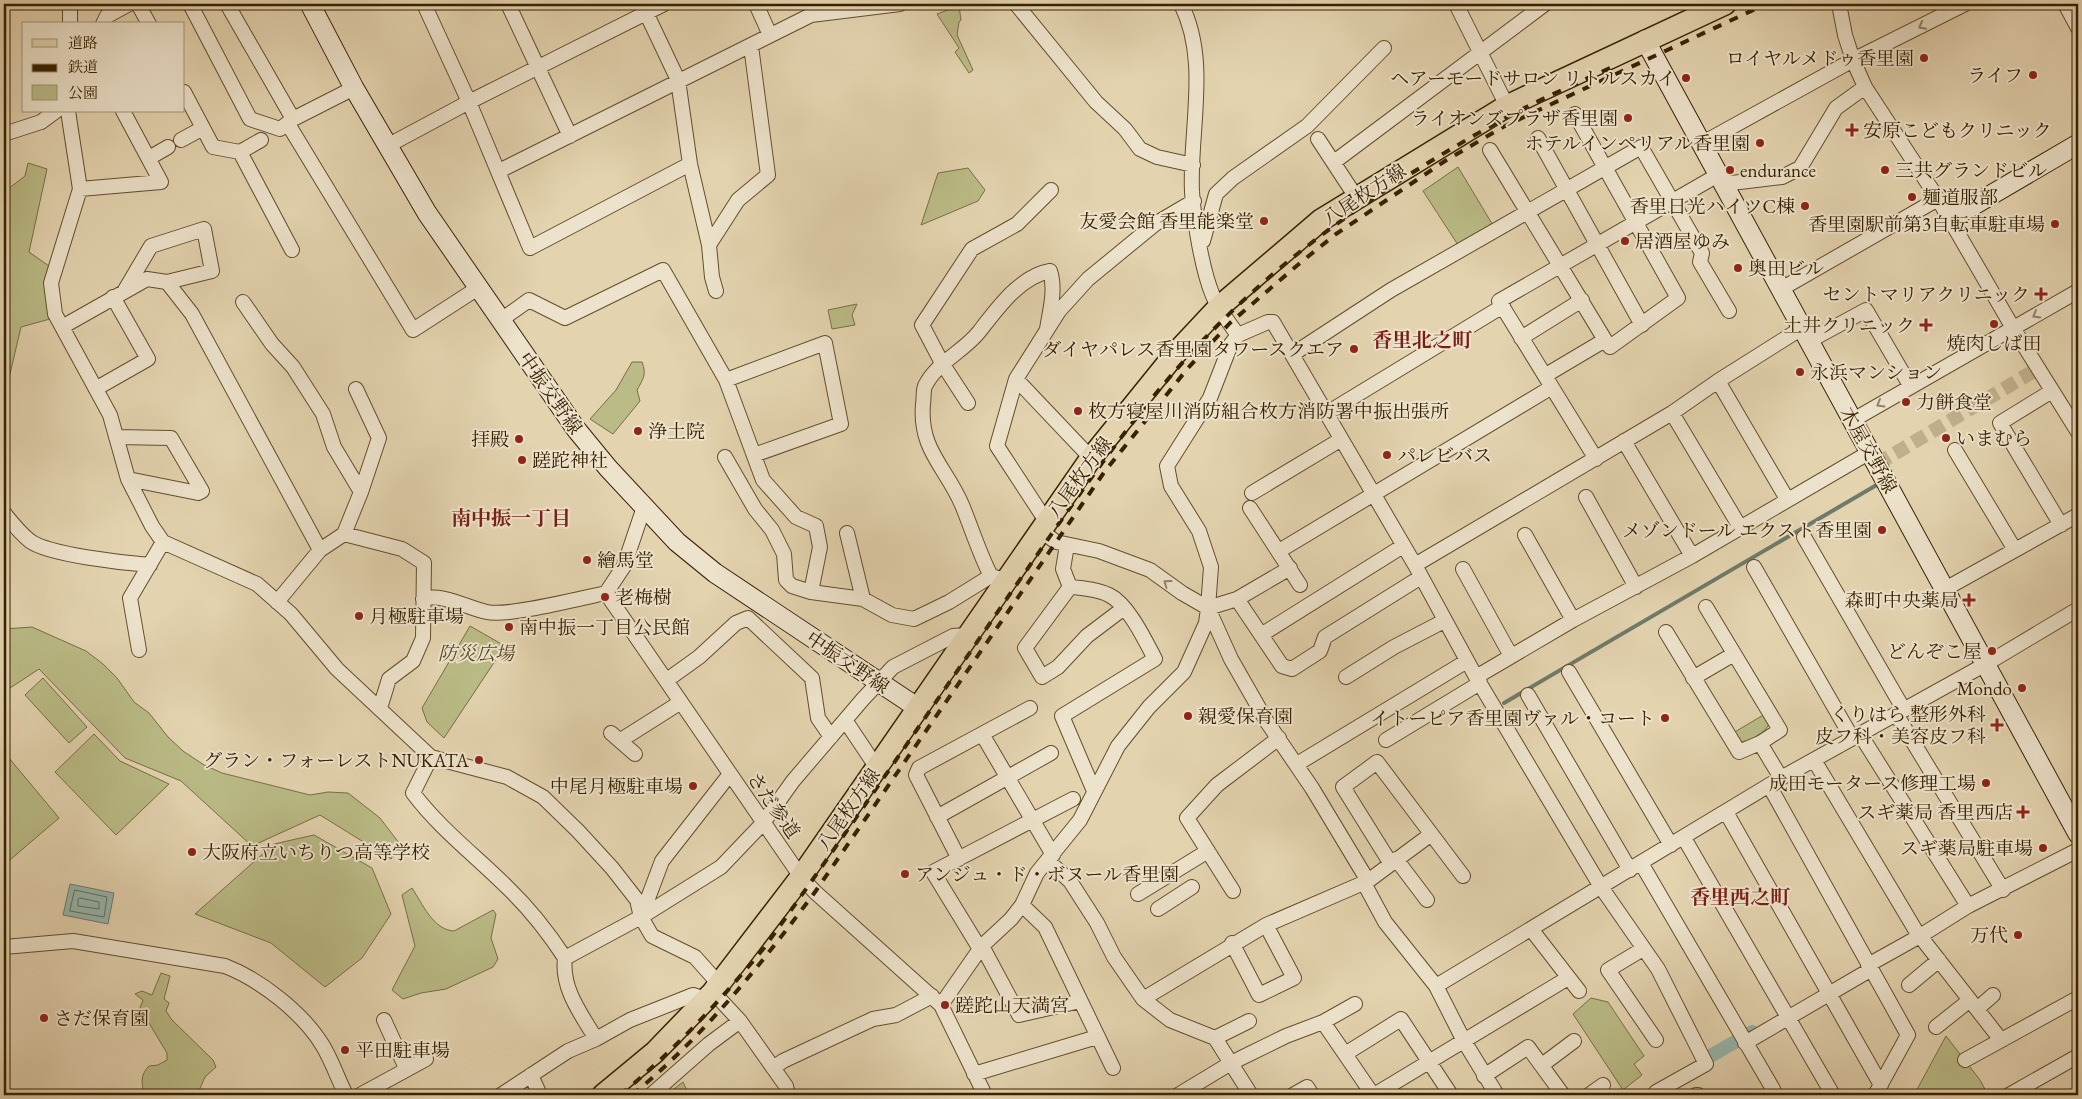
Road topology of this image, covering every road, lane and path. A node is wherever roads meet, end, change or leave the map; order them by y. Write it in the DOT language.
graph roads {
  1 [pos="128,4"];
  2 [pos="138,4"];
  3 [pos="190,4"];
  4 [pos="227,4"];
  5 [pos="310,4"];
  6 [pos="424,4"];
  7 [pos="508,4"];
  8 [pos="664,4"];
  9 [pos="756,4"];
  10 [pos="900,4"];
  11 [pos="1016,4"];
  12 [pos="1181,4"];
  13 [pos="1456,4"];
  14 [pos="1545,4"];
  15 [pos="1726,4"];
  16 [pos="1839,4"];
  17 [pos="1965,4"];
  18 [pos="2065,4"];
  19 [pos="644,8"];
  20 [pos="104,22"];
  21 [pos="148,22"];
  22 [pos="2078,28"];
  23 [pos="770,35"];
  24 [pos="1645,40"];
  25 [pos="751,46"];
  26 [pos="1384,48"];
  27 [pos="1479,53"];
  28 [pos="1853,60"];
  29 [pos="538,67"];
  30 [pos="678,80"];
  31 [pos="1865,87"];
  32 [pos="354,88"];
  33 [pos="185,94"];
  34 [pos="469,102"];
  35 [pos="1507,106"];
  36 [pos="55,112"];
  37 [pos="68,112"];
  38 [pos="124,112"];
  39 [pos="1575,114"];
  40 [pos="291,121"];
  41 [pos="203,128"];
  42 [pos="4,134"];
  43 [pos="570,136"];
  44 [pos="1538,138"];
  45 [pos="1318,139"];
  46 [pos="181,140"];
  47 [pos="261,140"];
  48 [pos="1701,144"];
  49 [pos="2078,144"];
  50 [pos="387,146"];
  51 [pos="168,147"];
  52 [pos="1490,150"];
  53 [pos="240,152"];
  54 [pos="149,158"];
  55 [pos="1334,162"];
  56 [pos="690,164"];
  57 [pos="1193,165"];
  58 [pos="1604,168"];
  59 [pos="499,172"];
  60 [pos="1721,180"];
  61 [pos="1566,189"];
  62 [pos="80,190"];
  63 [pos="1051,190"];
  64 [pos="1356,197"];
  65 [pos="1938,199"];
  66 [pos="1194,201"];
  67 [pos="1674,201"];
  68 [pos="1528,212"];
  69 [pos="1950,219"];
  70 [pos="1635,222"];
  71 [pos="1597,244"];
  72 [pos="709,245"];
  73 [pos="1201,246"];
  74 [pos="292,250"];
  75 [pos="1561,265"];
  76 [pos="167,282"];
  77 [pos="478,288"];
  78 [pos="1781,289"];
  79 [pos="716,291"];
  80 [pos="2078,291"];
  81 [pos="118,295"];
  82 [pos="1582,300"];
  83 [pos="243,302"];
  84 [pos="1503,306"];
  85 [pos="1219,307"];
  86 [pos="1729,312"];
  87 [pos="501,320"];
  88 [pos="1642,325"];
  89 [pos="62,327"];
  90 [pos="2013,328"];
  91 [pos="1047,329"];
  92 [pos="1238,335"];
  93 [pos="1806,335"];
  94 [pos="1521,338"];
  95 [pos="1605,340"];
  96 [pos="1293,354"];
  97 [pos="942,364"];
  98 [pos="1016,379"];
  99 [pos="726,380"];
  100 [pos="1549,381"];
  101 [pos="1718,381"];
  102 [pos="1911,387"];
  103 [pos="97,388"];
  104 [pos="356,389"];
  105 [pos="2052,391"];
  106 [pos="968,403"];
  107 [pos="1327,414"];
  108 [pos="1672,414"];
  109 [pos="1853,420"];
  110 [pos="2078,432"];
  111 [pos="116,437"];
  112 [pos="1340,440"];
  113 [pos="1624,442"];
  114 [pos="1955,450"];
  115 [pos="1870,452"];
  116 [pos="754,455"];
  117 [pos="725,457"];
  118 [pos="1091,458"];
  119 [pos="1596,459"];
  120 [pos="128,478"];
  121 [pos="361,492"];
  122 [pos="1252,493"];
  123 [pos="1374,494"];
  124 [pos="1586,497"];
  125 [pos="1786,499"];
  126 [pos="644,507"];
  127 [pos="1250,508"];
  128 [pos="4,513"];
  129 [pos="2078,515"];
  130 [pos="2061,524"];
  131 [pos="1740,527"];
  132 [pos="847,533"];
  133 [pos="344,534"];
  134 [pos="1052,534"];
  135 [pos="1525,535"];
  136 [pos="1804,537"];
  137 [pos="163,542"];
  138 [pos="1403,546"];
  139 [pos="320,550"];
  140 [pos="2014,550"];
  141 [pos="1279,551"];
  142 [pos="1692,556"];
  143 [pos="150,565"];
  144 [pos="1754,567"];
  145 [pos="1290,568"];
  146 [pos="1463,569"];
  147 [pos="1418,571"];
  148 [pos="998,578"];
  149 [pos="1300,585"];
  150 [pos="1070,587"];
  151 [pos="1636,587"];
  152 [pos="1945,589"];
  153 [pos="810,592"];
  154 [pos="606,593"];
  155 [pos="863,599"];
  156 [pos="1237,599"];
  157 [pos="423,600"];
  158 [pos="277,602"];
  159 [pos="761,603"];
  160 [pos="1706,607"];
  161 [pos="1124,608"];
  162 [pos="1208,608"];
  163 [pos="2078,609"];
  164 [pos="748,618"];
  165 [pos="1444,620"];
  166 [pos="1573,620"];
  167 [pos="1666,632"];
  168 [pos="968,635"];
  169 [pos="1261,635"];
  170 [pos="139,650"];
  171 [pos="1734,654"];
  172 [pos="1510,656"];
  173 [pos="1467,661"];
  174 [pos="1986,664"];
  175 [pos="1569,672"];
  176 [pos="1346,677"];
  177 [pos="1693,678"];
  178 [pos="667,680"];
  179 [pos="1478,680"];
  180 [pos="878,682"];
  181 [pos="1528,695"];
  182 [pos="681,702"];
  183 [pos="380,708"];
  184 [pos="918,708"];
  185 [pos="1030,708"];
  186 [pos="1900,712"];
  187 [pos="845,720"];
  188 [pos="982,734"];
  189 [pos="1856,736"];
  190 [pos="831,737"];
  191 [pos="1279,738"];
  192 [pos="1386,740"];
  193 [pos="1760,743"];
  194 [pos="1051,753"];
  195 [pos="635,754"];
  196 [pos="431,757"];
  197 [pos="1814,760"];
  198 [pos="1296,764"];
  199 [pos="877,768"];
  200 [pos="730,774"];
  201 [pos="1007,777"];
  202 [pos="1781,778"];
  203 [pos="1770,787"];
  204 [pos="1094,791"];
  205 [pos="1073,799"];
  206 [pos="1726,812"];
  207 [pos="937,817"];
  208 [pos="766,819"];
  209 [pos="1032,820"];
  210 [pos="2078,834"];
  211 [pos="1430,835"];
  212 [pos="1684,838"];
  213 [pos="1671,845"];
  214 [pos="2078,850"];
  215 [pos="1208,851"];
  216 [pos="1050,858"];
  217 [pos="959,859"];
  218 [pos="1393,861"];
  219 [pos="1636,866"];
  220 [pos="1463,876"];
  221 [pos="801,877"];
  222 [pos="1157,882"];
  223 [pos="1366,882"];
  224 [pos="1192,887"];
  225 [pos="1601,887"];
  226 [pos="2003,890"];
  227 [pos="1233,891"];
  228 [pos="1138,894"];
  229 [pos="1427,900"];
  230 [pos="1170,902"];
  231 [pos="1022,905"];
  232 [pos="1968,906"];
  233 [pos="1158,909"];
  234 [pos="641,916"];
  235 [pos="1266,925"];
  236 [pos="1531,929"];
  237 [pos="1920,936"];
  238 [pos="1232,944"];
  239 [pos="4,947"];
  240 [pos="981,948"];
  241 [pos="1643,949"];
  242 [pos="565,958"];
  243 [pos="1939,960"];
  244 [pos="1869,967"];
  245 [pos="1568,978"];
  246 [pos="1909,985"];
  247 [pos="1436,986"];
  248 [pos="713,991"];
  249 [pos="1579,991"];
  250 [pos="1829,994"];
  251 [pos="1993,995"];
  252 [pos="2078,998"];
  253 [pos="1143,999"];
  254 [pos="936,1001"];
  255 [pos="1080,1001"];
  256 [pos="1355,1004"];
  257 [pos="1973,1004"];
  258 [pos="1788,1019"];
  259 [pos="384,1020"];
  260 [pos="1249,1021"];
  261 [pos="740,1022"];
  262 [pos="1324,1022"];
  263 [pos="1936,1027"];
  264 [pos="1096,1036"];
  265 [pos="1216,1038"];
  266 [pos="596,1040"];
  267 [pos="1656,1040"];
  268 [pos="2001,1040"];
  269 [pos="1464,1041"];
  270 [pos="1574,1041"];
  271 [pos="1746,1043"];
  272 [pos="1345,1054"];
  273 [pos="2078,1056"];
  274 [pos="426,1059"];
  275 [pos="1965,1060"];
  276 [pos="1429,1062"];
  277 [pos="1231,1063"];
  278 [pos="1542,1065"];
  279 [pos="406,1068"];
  280 [pos="773,1068"];
  281 [pos="1113,1068"];
  282 [pos="974,1074"];
  283 [pos="531,1075"];
  284 [pos="1484,1076"];
  285 [pos="1603,1085"];
  286 [pos="1773,1089"];
  287 [pos="1878,1090"];
  288 [pos="346,1095"];
  289 [pos="360,1095"];
  290 [pos="501,1095"];
  291 [pos="540,1095"];
  292 [pos="603,1095"];
  293 [pos="650,1095"];
  294 [pos="788,1095"];
  295 [pos="984,1095"];
  296 [pos="1178,1095"];
  297 [pos="1251,1095"];
  298 [pos="1293,1095"];
  299 [pos="1312,1095"];
  300 [pos="1373,1095"];
  301 [pos="1450,1095"];
  302 [pos="1497,1095"];
  303 [pos="1563,1095"];
  304 [pos="1589,1095"];
  305 [pos="1658,1095"];
  306 [pos="1833,1095"];
  307 [pos="2009,1095"];
  1 -- 20 [label="street"];
  2 -- 21 [label="street"];
  3 -- 40 [label="street"];
  4 -- 40 [label="street"];
  5 -- 32 [label="street, 中振交野線"];
  6 -- 34 [label="street"];
  7 -- 29 [label="street"];
  8 -- 19 [label="street"];
  9 -- 23 [label="street"];
  10 -- 23 [label="street"];
  11 -- 57 [label="street"];
  12 -- 57 [label="street"];
  13 -- 27 [label="street"];
  14 -- 27 [label="street"];
  15 -- 24 [label="main road, 八尾枚方線"];
  16 -- 28 [label="street"];
  17 -- 28 [label="street, one-way"];
  18 -- 22 [label="street"];
  19 -- 29 [label="street"];
  19 -- 30 [label="street"];
  23 -- 25 [label="street"];
  24 -- 35 [label="main road, 八尾枚方線"];
  24 -- 48 [label="street, 木屋交野線"];
  25 -- 30 [label="street"];
  25 -- 72 [label="street"];
  26 -- 73 [label="street"];
  27 -- 35 [label="street"];
  27 -- 55 [label="street"];
  28 -- 31 [label="street"];
  28 -- 48 [label="street"];
  29 -- 34 [label="street"];
  29 -- 43 [label="street"];
  30 -- 43 [label="street"];
  30 -- 56 [label="street"];
  31 -- 60 [label="street"];
  31 -- 65 [label="street"];
  32 -- 40 [label="street"];
  32 -- 50 [label="street, 中振交野線"];
  33 -- 41 [label="street"];
  34 -- 50 [label="street"];
  34 -- 59 [label="street"];
  35 -- 64 [label="main road, 八尾枚方線"];
  36 -- 42 [label="street"];
  37 -- 62 [label="street"];
  38 -- 54 [label="street"];
  39 -- 58 [label="street"];
  40 -- 77 [label="street"];
  41 -- 46 [label="street"];
  41 -- 53 [label="street"];
  43 -- 59 [label="street"];
  44 -- 61 [label="street"];
  45 -- 55 [label="street"];
  47 -- 53 [label="street"];
  48 -- 60 [label="street, 木屋交野線"];
  49 -- 69 [label="street"];
  50 -- 77 [label="street, 中振交野線"];
  51 -- 54 [label="street"];
  52 -- 68 [label="street"];
  53 -- 74 [label="street"];
  54 -- 62 [label="street"];
  55 -- 64 [label="street"];
  56 -- 59 [label="street"];
  56 -- 72 [label="street"];
  57 -- 66 [label="street"];
  58 -- 61 [label="street"];
  58 -- 67 [label="street"];
  58 -- 70 [label="street"];
  60 -- 67 [label="street"];
  60 -- 78 [label="street, 木屋交野線"];
  61 -- 68 [label="street"];
  61 -- 71 [label="street"];
  62 -- 89 [label="street"];
  63 -- 97 [label="street"];
  64 -- 85 [label="main road, 八尾枚方線"];
  65 -- 69 [label="street"];
  65 -- 78 [label="street"];
  66 -- 73 [label="street"];
  66 -- 91 [label="street"];
  67 -- 70 [label="street"];
  67 -- 86 [label="street"];
  68 -- 75 [label="street"];
  68 -- 96 [label="street"];
  69 -- 90 [label="street"];
  70 -- 71 [label="street"];
  70 -- 88 [label="street"];
  71 -- 75 [label="street"];
  71 -- 88 [label="street"];
  72 -- 79 [label="street"];
  73 -- 85 [label="street"];
  75 -- 82 [label="street"];
  75 -- 84 [label="street"];
  76 -- 81 [label="street"];
  76 -- 81 [label="street"];
  76 -- 139 [label="street"];
  77 -- 87 [label="street, 中振交野線"];
  78 -- 93 [label="street, 木屋交野線"];
  80 -- 90 [label="street, one-way"];
  81 -- 89 [label="street"];
  81 -- 103 [label="street"];
  82 -- 94 [label="street"];
  82 -- 95 [label="street"];
  83 -- 121 [label="street"];
  84 -- 94 [label="street"];
  84 -- 107 [label="street"];
  85 -- 92 [label="street"];
  85 -- 118 [label="main road, 八尾枚方線"];
  87 -- 99 [label="street"];
  87 -- 126 [label="street, 中振交野線"];
  88 -- 95 [label="street"];
  89 -- 103 [label="street"];
  90 -- 102 [label="street"];
  90 -- 105 [label="street"];
  91 -- 97 [label="street"];
  91 -- 98 [label="street"];
  92 -- 96 [label="street"];
  92 -- 162 [label="street"];
  93 -- 101 [label="street"];
  93 -- 102 [label="street"];
  93 -- 109 [label="street, 木屋交野線"];
  94 -- 100 [label="street"];
  95 -- 100 [label="street"];
  96 -- 107 [label="street"];
  97 -- 106 [label="street"];
  97 -- 148 [label="street"];
  98 -- 118 [label="street"];
  98 -- 134 [label="street"];
  99 -- 116 [label="street"];
  99 -- 116 [label="street"];
  100 -- 119 [label="street"];
  100 -- 123 [label="street"];
  101 -- 108 [label="street"];
  101 -- 125 [label="street"];
  102 -- 109 [label="street, one-way"];
  103 -- 111 [label="street"];
  104 -- 121 [label="street"];
  105 -- 110 [label="street"];
  105 -- 130 [label="street"];
  107 -- 112 [label="street"];
  108 -- 113 [label="street"];
  108 -- 131 [label="street"];
  109 -- 115 [label="street, 木屋交野線"];
  111 -- 120 [label="street"];
  111 -- 120 [label="street"];
  112 -- 122 [label="street"];
  112 -- 123 [label="street"];
  113 -- 119 [label="street"];
  113 -- 142 [label="street"];
  114 -- 140 [label="street"];
  115 -- 125 [label="street"];
  115 -- 152 [label="street, 木屋交野線"];
  116 -- 153 [label="street"];
  117 -- 153 [label="street"];
  118 -- 134 [label="main road, 八尾枚方線"];
  119 -- 147 [label="street"];
  120 -- 137 [label="street"];
  121 -- 133 [label="street"];
  123 -- 138 [label="street"];
  123 -- 141 [label="street"];
  124 -- 151 [label="street"];
  125 -- 131 [label="street"];
  126 -- 154 [label="street"];
  126 -- 159 [label="street, 中振交野線"];
  127 -- 141 [label="street"];
  128 -- 143 [label="street"];
  129 -- 130 [label="street"];
  130 -- 140 [label="street"];
  131 -- 142 [label="street"];
  132 -- 155 [label="street"];
  133 -- 139 [label="street"];
  133 -- 157 [label="street"];
  134 -- 148 [label="main road, 八尾枚方線"];
  134 -- 150 [label="street"];
  162 -- 134 [label="street, one-way"];
  135 -- 166 [label="street"];
  136 -- 186 [label="street"];
  137 -- 143 [label="street"];
  137 -- 158 [label="street"];
  138 -- 147 [label="street"];
  138 -- 169 [label="street"];
  139 -- 158 [label="street"];
  140 -- 152 [label="street"];
  141 -- 145 [label="street"];
  142 -- 151 [label="street"];
  143 -- 170 [label="street"];
  144 -- 189 [label="street"];
  145 -- 149 [label="street"];
  145 -- 156 [label="street"];
  146 -- 172 [label="street"];
  147 -- 165 [label="street"];
  147 -- 169 [label="street"];
  148 -- 155 [label="street"];
  148 -- 168 [label="main road, 八尾枚方線"];
  150 -- 161 [label="street"];
  150 -- 161 [label="street"];
  151 -- 166 [label="street"];
  152 -- 174 [label="street, 木屋交野線"];
  153 -- 155 [label="street"];
  154 -- 157 [label="street"];
  154 -- 178 [label="street, さだ参道"];
  156 -- 162 [label="street"];
  156 -- 169 [label="street"];
  157 -- 183 [label="street"];
  158 -- 183 [label="street"];
  159 -- 164 [label="street"];
  159 -- 180 [label="street, 中振交野線"];
  160 -- 171 [label="street"];
  161 -- 204 [label="street"];
  162 -- 191 [label="street"];
  162 -- 204 [label="street"];
  163 -- 174 [label="street"];
  164 -- 178 [label="street"];
  164 -- 190 [label="street"];
  165 -- 173 [label="street"];
  165 -- 176 [label="street"];
  166 -- 172 [label="street"];
  167 -- 177 [label="street"];
  168 -- 180 [label="street"];
  168 -- 184 [label="main road, 八尾枚方線"];
  171 -- 177 [label="street"];
  171 -- 193 [label="street"];
  172 -- 179 [label="street"];
  173 -- 179 [label="street"];
  173 -- 198 [label="street"];
  174 -- 186 [label="street"];
  174 -- 210 [label="street, 木屋交野線"];
  175 -- 213 [label="street"];
  177 -- 193 [label="street"];
  178 -- 182 [label="street, さだ参道"];
  179 -- 192 [label="street"];
  179 -- 225 [label="street"];
  180 -- 184 [label="street, 中振交野線"];
  180 -- 187 [label="street"];
  181 -- 219 [label="street"];
  182 -- 195 [label="street"];
  182 -- 200 [label="street, さだ参道"];
  183 -- 196 [label="street"];
  184 -- 199 [label="main road, 八尾枚方線"];
  185 -- 188 [label="street"];
  186 -- 189 [label="street"];
  186 -- 226 [label="street"];
  187 -- 190 [label="street"];
  187 -- 199 [label="street"];
  188 -- 201 [label="street"];
  188 -- 207 [label="street"];
  189 -- 197 [label="street"];
  189 -- 232 [label="street"];
  190 -- 208 [label="street"];
  191 -- 198 [label="street"];
  191 -- 215 [label="street"];
  193 -- 202 [label="street"];
  194 -- 201 [label="street"];
  196 -- 234 [label="street"];
  196 -- 242 [label="street"];
  197 -- 202 [label="street"];
  197 -- 237 [label="street"];
  198 -- 223 [label="street"];
  199 -- 221 [label="main road, 八尾枚方線"];
  200 -- 208 [label="street, さだ参道"];
  200 -- 234 [label="street"];
  201 -- 207 [label="street"];
  201 -- 209 [label="street"];
  202 -- 203 [label="street"];
  203 -- 206 [label="street"];
  203 -- 244 [label="street"];
  204 -- 216 [label="street"];
  205 -- 209 [label="street"];
  206 -- 212 [label="street"];
  206 -- 250 [label="street"];
  207 -- 217 [label="street"];
  208 -- 221 [label="street, さだ参道"];
  208 -- 234 [label="street"];
  209 -- 216 [label="street"];
  209 -- 217 [label="street"];
  211 -- 218 [label="street"];
  211 -- 218 [label="street"];
  211 -- 220 [label="street"];
  212 -- 213 [label="street"];
  212 -- 258 [label="street"];
  213 -- 219 [label="street"];
  214 -- 226 [label="street"];
  215 -- 222 [label="street"];
  215 -- 227 [label="street"];
  216 -- 231 [label="street"];
  216 -- 253 [label="street"];
  217 -- 240 [label="street"];
  218 -- 223 [label="street"];
  218 -- 229 [label="street"];
  219 -- 225 [label="street"];
  219 -- 271 [label="street"];
  221 -- 248 [label="main road, 八尾枚方線"];
  221 -- 254 [label="street, さだ参道"];
  222 -- 228 [label="street"];
  222 -- 230 [label="street"];
  223 -- 235 [label="street"];
  223 -- 247 [label="street"];
  224 -- 230 [label="street"];
  225 -- 236 [label="street"];
  225 -- 241 [label="street"];
  226 -- 232 [label="street"];
  230 -- 233 [label="street"];
  231 -- 240 [label="street"];
  231 -- 255 [label="street"];
  232 -- 237 [label="street"];
  234 -- 242 [label="street"];
  234 -- 248 [label="street"];
  235 -- 238 [label="street"];
  235 -- 238 [label="street"];
  236 -- 245 [label="street"];
  236 -- 247 [label="street"];
  237 -- 243 [label="street"];
  237 -- 244 [label="street"];
  238 -- 253 [label="street"];
  239 -- 288 [label="street"];
  240 -- 254 [label="street"];
  240 -- 255 [label="street"];
  241 -- 267 [label="street"];
  241 -- 305 [label="street"];
  242 -- 266 [label="street"];
  243 -- 246 [label="street"];
  243 -- 257 [label="street"];
  244 -- 250 [label="street"];
  244 -- 287 [label="street"];
  245 -- 249 [label="street"];
  245 -- 269 [label="street"];
  247 -- 269 [label="street"];
  248 -- 261 [label="street"];
  248 -- 266 [label="street"];
  248 -- 292 [label="main road, 八尾枚方線"];
  250 -- 258 [label="street"];
  250 -- 287 [label="street"];
  251 -- 257 [label="street"];
  252 -- 268 [label="street"];
  253 -- 265 [label="street"];
  254 -- 280 [label="street"];
  254 -- 282 [label="street, さだ参道"];
  255 -- 264 [label="street"];
  256 -- 262 [label="street"];
  257 -- 263 [label="street"];
  257 -- 268 [label="street"];
  258 -- 271 [label="street"];
  258 -- 306 [label="street"];
  259 -- 279 [label="street"];
  260 -- 265 [label="street"];
  261 -- 280 [label="street"];
  261 -- 293 [label="street"];
  262 -- 272 [label="street"];
  262 -- 277 [label="street"];
  264 -- 281 [label="street"];
  264 -- 282 [label="street"];
  265 -- 277 [label="street"];
  266 -- 283 [label="street"];
  268 -- 275 [label="street"];
  269 -- 276 [label="street"];
  269 -- 284 [label="street"];
  270 -- 278 [label="street"];
  271 -- 286 [label="street"];
  272 -- 276 [label="street"];
  272 -- 300 [label="street"];
  273 -- 307 [label="street"];
  274 -- 279 [label="street"];
  276 -- 300 [label="street"];
  276 -- 301 [label="street"];
  277 -- 296 [label="street"];
  277 -- 297 [label="street"];
  278 -- 284 [label="street"];
  278 -- 303 [label="street"];
  279 -- 289 [label="street"];
  280 -- 294 [label="street"];
  282 -- 295 [label="street, さだ参道"];
  283 -- 290 [label="street"];
  283 -- 291 [label="street"];
  284 -- 302 [label="street"];
  285 -- 304 [label="street"];
  298 -- 299 [label="street"];
}
